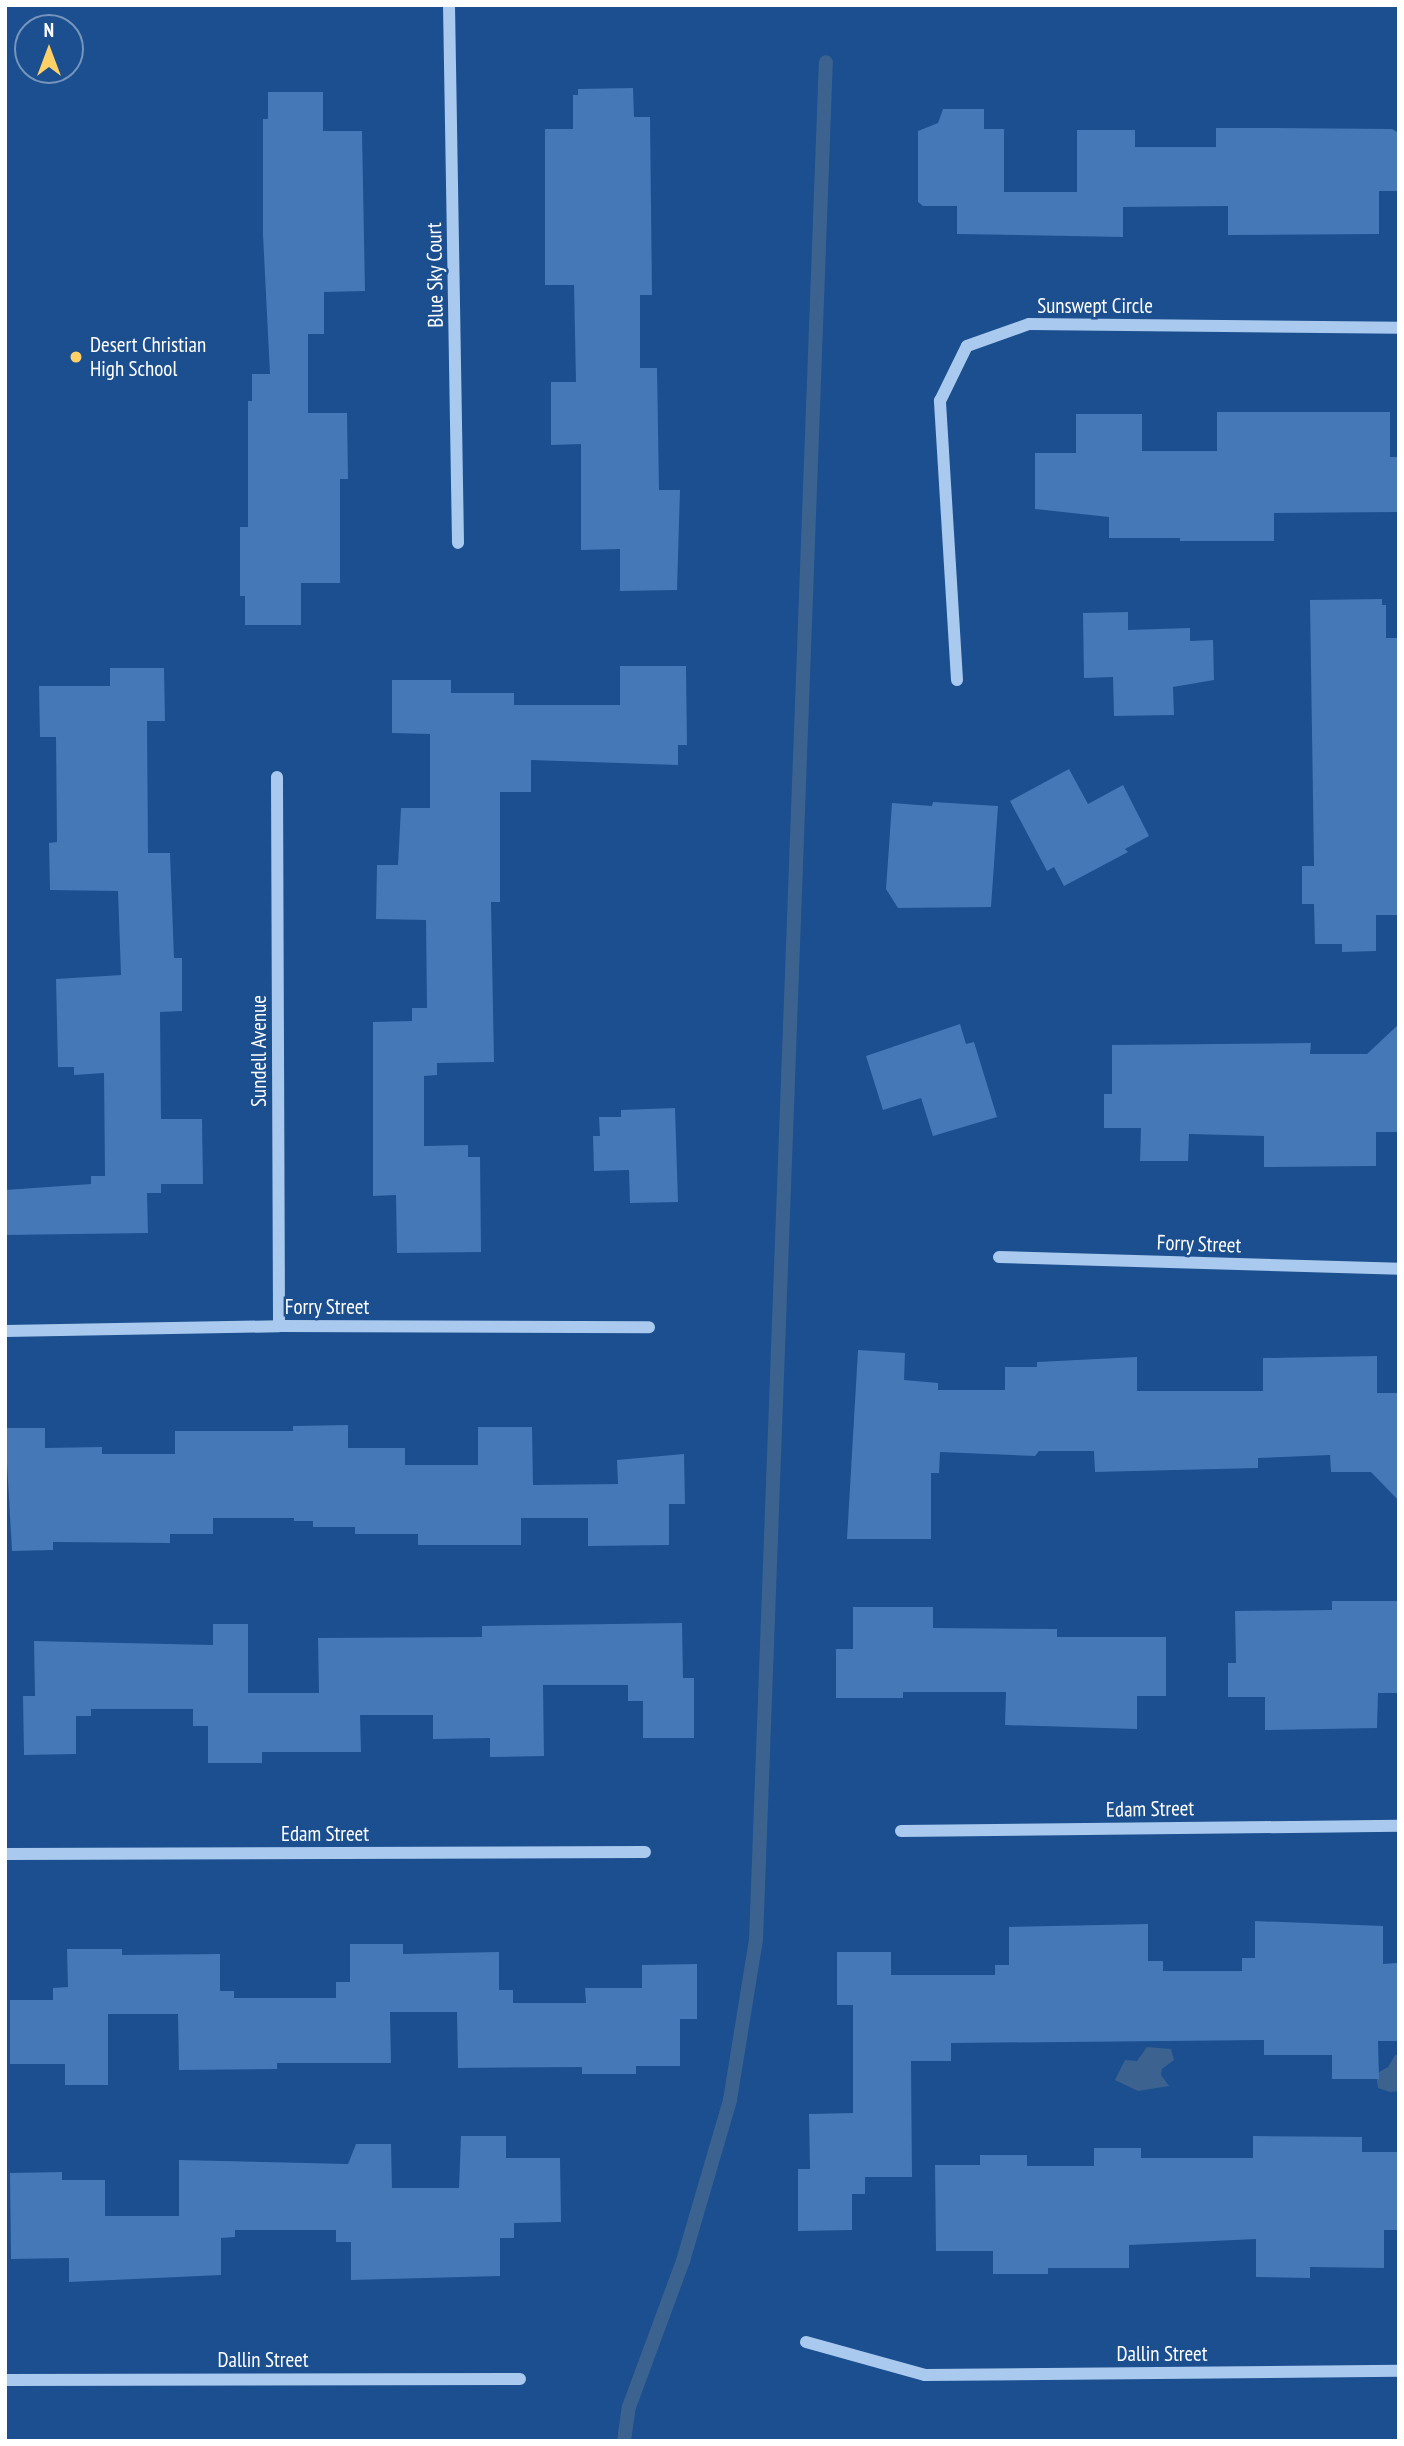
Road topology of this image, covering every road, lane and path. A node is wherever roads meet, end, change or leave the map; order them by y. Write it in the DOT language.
graph roads {
  1 [pos="449,5"];
  2 [pos="1399,328"];
  3 [pos="458,543"];
  4 [pos="957,680"];
  5 [pos="277,777"];
  6 [pos="999,1257"];
  7 [pos="1399,1269"];
  8 [pos="279,1325"];
  9 [pos="649,1327"];
  10 [pos="5,1331"];
  11 [pos="1399,1826"];
  12 [pos="901,1831"];
  13 [pos="645,1852"];
  14 [pos="5,1854"];
  15 [pos="806,2342"];
  16 [pos="1399,2371"];
  17 [pos="520,2379"];
  18 [pos="5,2380"];
  1 -- 3 [label="street, Blue Sky Court"];
  2 -- 4 [label="street, Sunswept Circle"];
  5 -- 8 [label="street, Sundell Avenue"];
  6 -- 7 [label="street, Forry Street"];
  8 -- 9 [label="street, Forry Street"];
  8 -- 10 [label="street, Forry Street"];
  11 -- 12 [label="street, Edam Street"];
  13 -- 14 [label="street, Edam Street"];
  15 -- 16 [label="street, Dallin Street"];
  17 -- 18 [label="street, Dallin Street"];
}
